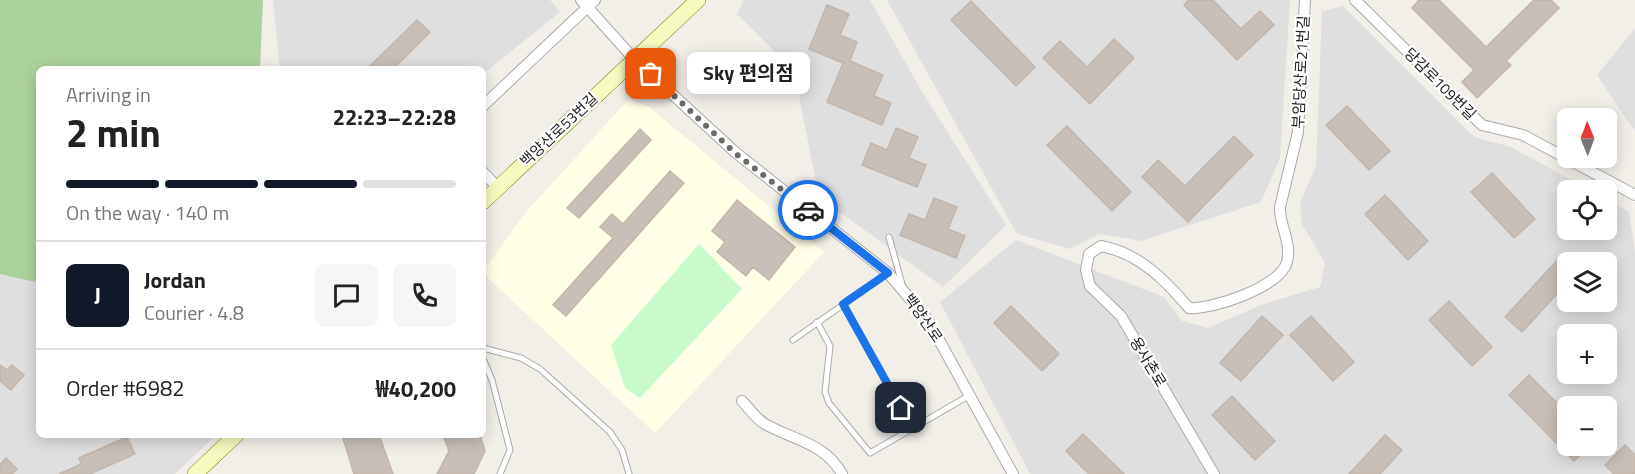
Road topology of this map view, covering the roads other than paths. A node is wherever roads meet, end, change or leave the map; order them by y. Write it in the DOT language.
graph roads {
  1 [pos="698,0"];
  2 [pos="1305,0"];
  3 [pos="1355,0"];
  4 [pos="588,3"];
  5 [pos="634,59"];
  6 [pos="486,103"];
  7 [pos="486,175"];
  8 [pos="498,188"];
  9 [pos="1635,195"];
  10 [pos="486,199"];
  11 [pos="890,237"];
  12 [pos="1089,254"];
  13 [pos="888,273"];
  14 [pos="902,287"];
  15 [pos="843,304"];
  16 [pos="818,322"];
  17 [pos="793,340"];
  18 [pos="486,349"];
  19 [pos="486,366"];
  20 [pos="970,395"];
  21 [pos="742,401"];
  22 [pos="912,429"];
  23 [pos="233,438"];
  24 [pos="195,474"];
  25 [pos="500,474"];
  26 [pos="629,474"];
  27 [pos="842,474"];
  28 [pos="1013,474"];
  29 [pos="1214,474"];
  1 -- 5 [label="street, 백양산로53번길"];
  2 -- 12 [label="street, 부암당산로21번길"];
  3 -- 9 [label="street, 당감로109번길"];
  4 -- 5 [label="street, 백양산로"];
  4 -- 6 [label="street"];
  5 -- 8 [label="street, 백양산로53번길"];
  5 -- 13 [label="street, 백양산로"];
  7 -- 8 [label="street"];
  8 -- 10 [label="street, 백양산로53번길"];
  11 -- 14 [label="lane"];
  12 -- 29 [label="street, 용사촌로"];
  13 -- 14 [label="street, 백양산로"];
  13 -- 15 [label="lane"];
  14 -- 20 [label="street, 백양산로"];
  15 -- 16 [label="lane"];
  15 -- 22 [label="lane"];
  16 -- 17 [label="lane"];
  16 -- 22 [label="lane"];
  18 -- 26 [label="lane"];
  19 -- 25 [label="lane"];
  20 -- 22 [label="lane"];
  20 -- 28 [label="street, 백양산로"];
  21 -- 27 [label="street"];
  23 -- 24 [label="street"];
}
